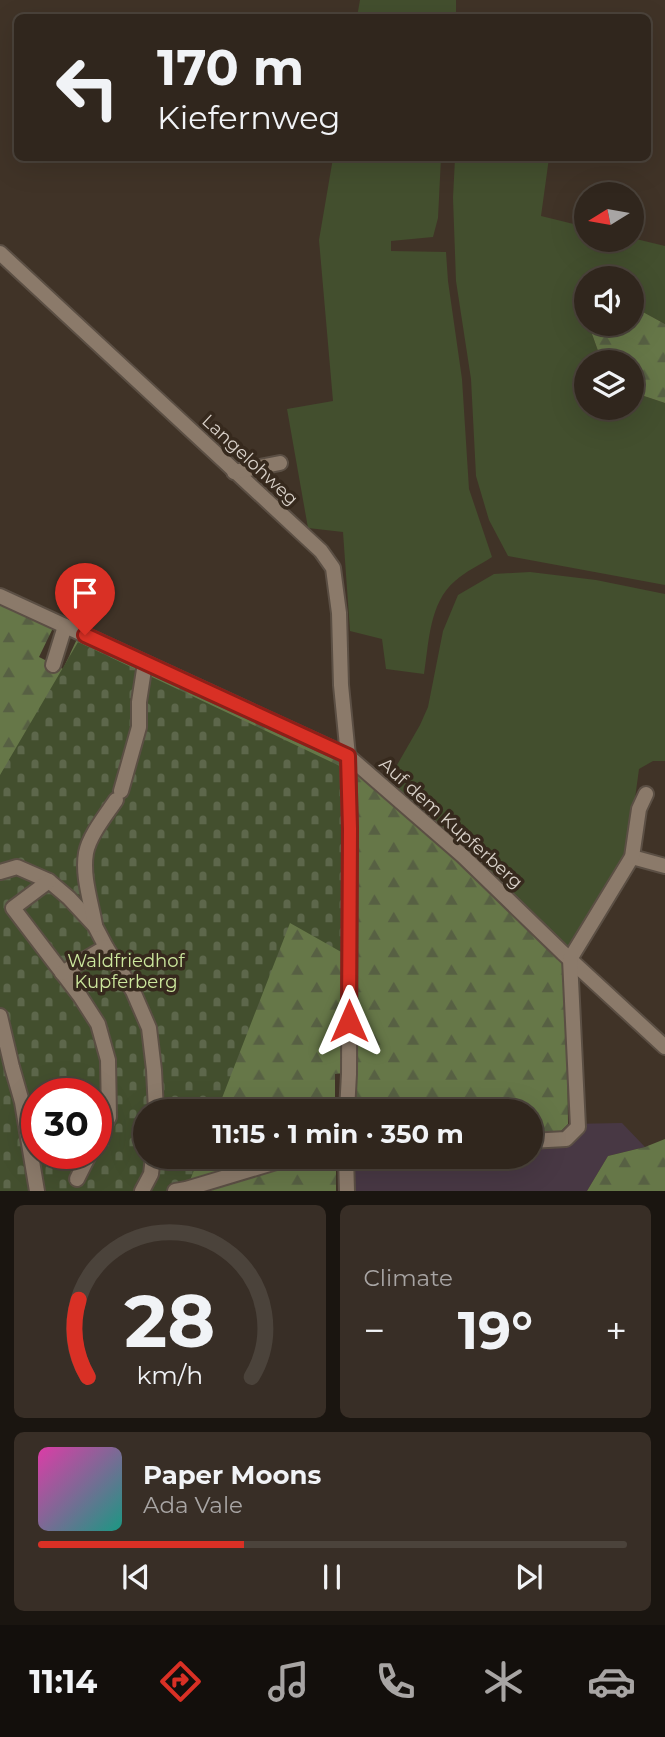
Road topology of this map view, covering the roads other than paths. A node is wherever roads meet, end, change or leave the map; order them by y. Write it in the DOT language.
graph roads {
  1 [pos="0,253"];
  2 [pos="280,463"];
  3 [pos="234,472"];
  4 [pos="0,596"];
  5 [pos="65,626"];
  6 [pos="145,663"];
  7 [pos="53,664"];
  8 [pos="348,756"];
  9 [pos="646,794"];
  10 [pos="632,858"];
  11 [pos="665,866"];
  12 [pos="0,872"];
  13 [pos="49,881"];
  14 [pos="95,926"];
  15 [pos="106,947"];
  16 [pos="570,959"];
  17 [pos="62,973"];
  18 [pos="0,1016"];
  19 [pos="665,1047"];
  20 [pos="108,1078"];
  21 [pos="155,1099"];
  22 [pos="348,1099"];
  23 [pos="543,1140"];
  24 [pos="82,1169"];
  25 [pos="152,1169"];
  26 [pos="251,1169"];
  27 [pos="346,1169"];
  28 [pos="77,1179"];
  29 [pos="37,1191"];
  30 [pos="142,1191"];
  31 [pos="175,1191"];
  32 [pos="347,1191"];
  1 -- 3 [label="street, Langelohweg"];
  2 -- 3 [label="street"];
  3 -- 8 [label="street, Langelohweg"];
  4 -- 5 [label="street, Auf dem Kupferberg"];
  5 -- 6 [label="street, Auf dem Kupferberg"];
  5 -- 7 [label="street"];
  6 -- 8 [label="street, Auf dem Kupferberg"];
  6 -- 14 [label="street"];
  8 -- 16 [label="street, Auf dem Kupferberg"];
  8 -- 22 [label="street"];
  9 -- 10 [label="street"];
  10 -- 11 [label="street"];
  10 -- 16 [label="street"];
  12 -- 13 [label="street"];
  13 -- 14 [label="street"];
  13 -- 17 [label="street"];
  14 -- 15 [label="street"];
  15 -- 17 [label="street"];
  15 -- 21 [label="street"];
  16 -- 19 [label="street, Auf dem Kupferberg"];
  16 -- 23 [label="street"];
  17 -- 20 [label="street"];
  18 -- 29 [label="street"];
  24 -- 28 [label="street"];
  25 -- 30 [label="street"];
  26 -- 31 [label="street"];
  27 -- 32 [label="street"];
}
